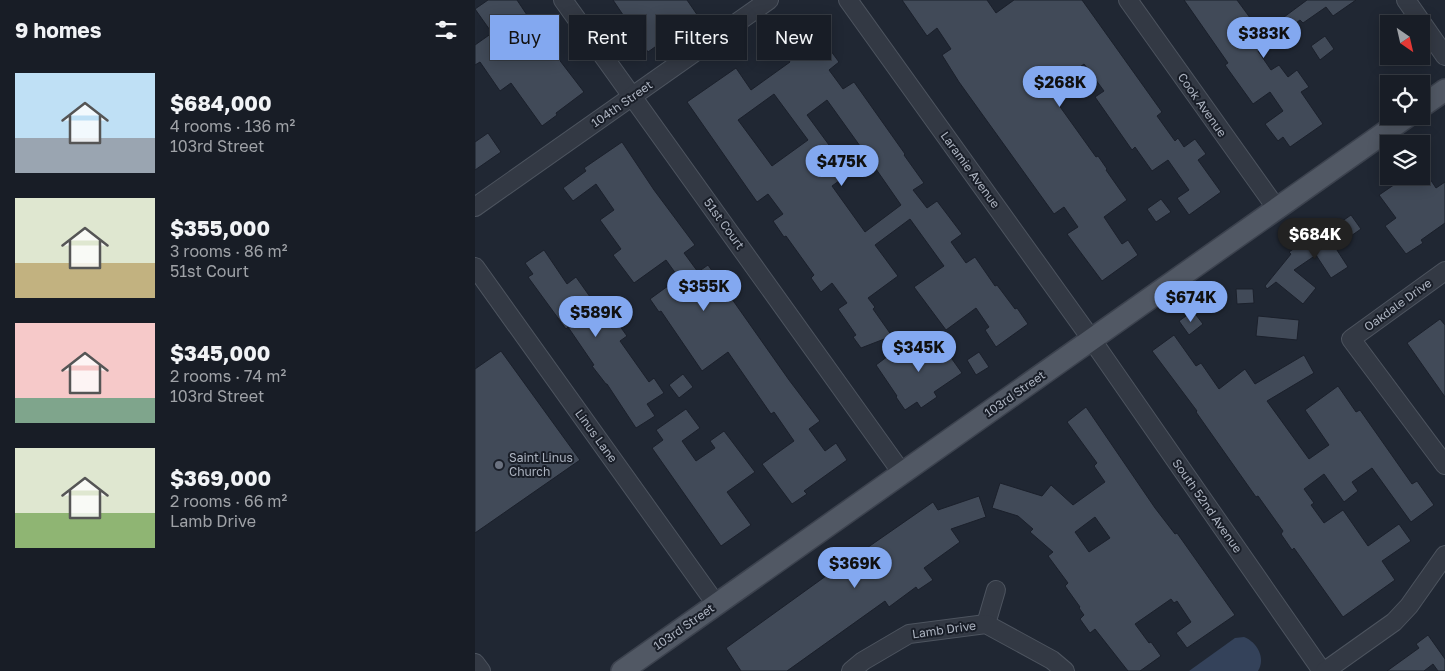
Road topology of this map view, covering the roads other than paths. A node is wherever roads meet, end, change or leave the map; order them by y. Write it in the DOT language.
graph roads {
  1 [pos="563,0"];
  2 [pos="769,0"];
  3 [pos="848,0"];
  4 [pos="1128,0"];
  5 [pos="1406,0"];
  6 [pos="1445,56"];
  7 [pos="1445,90"];
  8 [pos="632,97"];
  9 [pos="1430,101"];
  10 [pos="1395,125"];
  11 [pos="475,207"];
  12 [pos="1277,209"];
  13 [pos="475,267"];
  14 [pos="1445,271"];
  15 [pos="1092,340"];
  16 [pos="1445,465"];
  17 [pos="902,473"];
  18 [pos="1445,555"];
  19 [pos="996,590"];
  20 [pos="716,604"];
  21 [pos="986,624"];
  22 [pos="475,663"];
  23 [pos="481,671"];
  24 [pos="622,671"];
  25 [pos="851,671"];
  26 [pos="1065,671"];
  27 [pos="1324,671"];
  1 -- 8 [label="street, 51st Court"];
  2 -- 8 [label="street, 104th Street"];
  3 -- 15 [label="street, Laramie Avenue"];
  4 -- 12 [label="street, Cook Avenue"];
  5 -- 6 [label="street"];
  7 -- 9 [label="main road"];
  8 -- 11 [label="street, 104th Street"];
  8 -- 17 [label="street, 51st Court"];
  10 -- 12 [label="main road, 103rd Street"];
  12 -- 15 [label="main road, 103rd Street"];
  13 -- 20 [label="street, Linus Lane"];
  14 -- 16 [label="street, Oakdale Drive"];
  15 -- 17 [label="main road, 103rd Street"];
  15 -- 27 [label="street, South 52nd Avenue"];
  17 -- 20 [label="main road, 103rd Street"];
  18 -- 27 [label="street"];
  19 -- 21 [label="street"];
  20 -- 24 [label="main road, 103rd Street"];
  21 -- 25 [label="street, Lamb Drive"];
  21 -- 26 [label="street, Lamb Drive"];
  22 -- 23 [label="street"];
}
